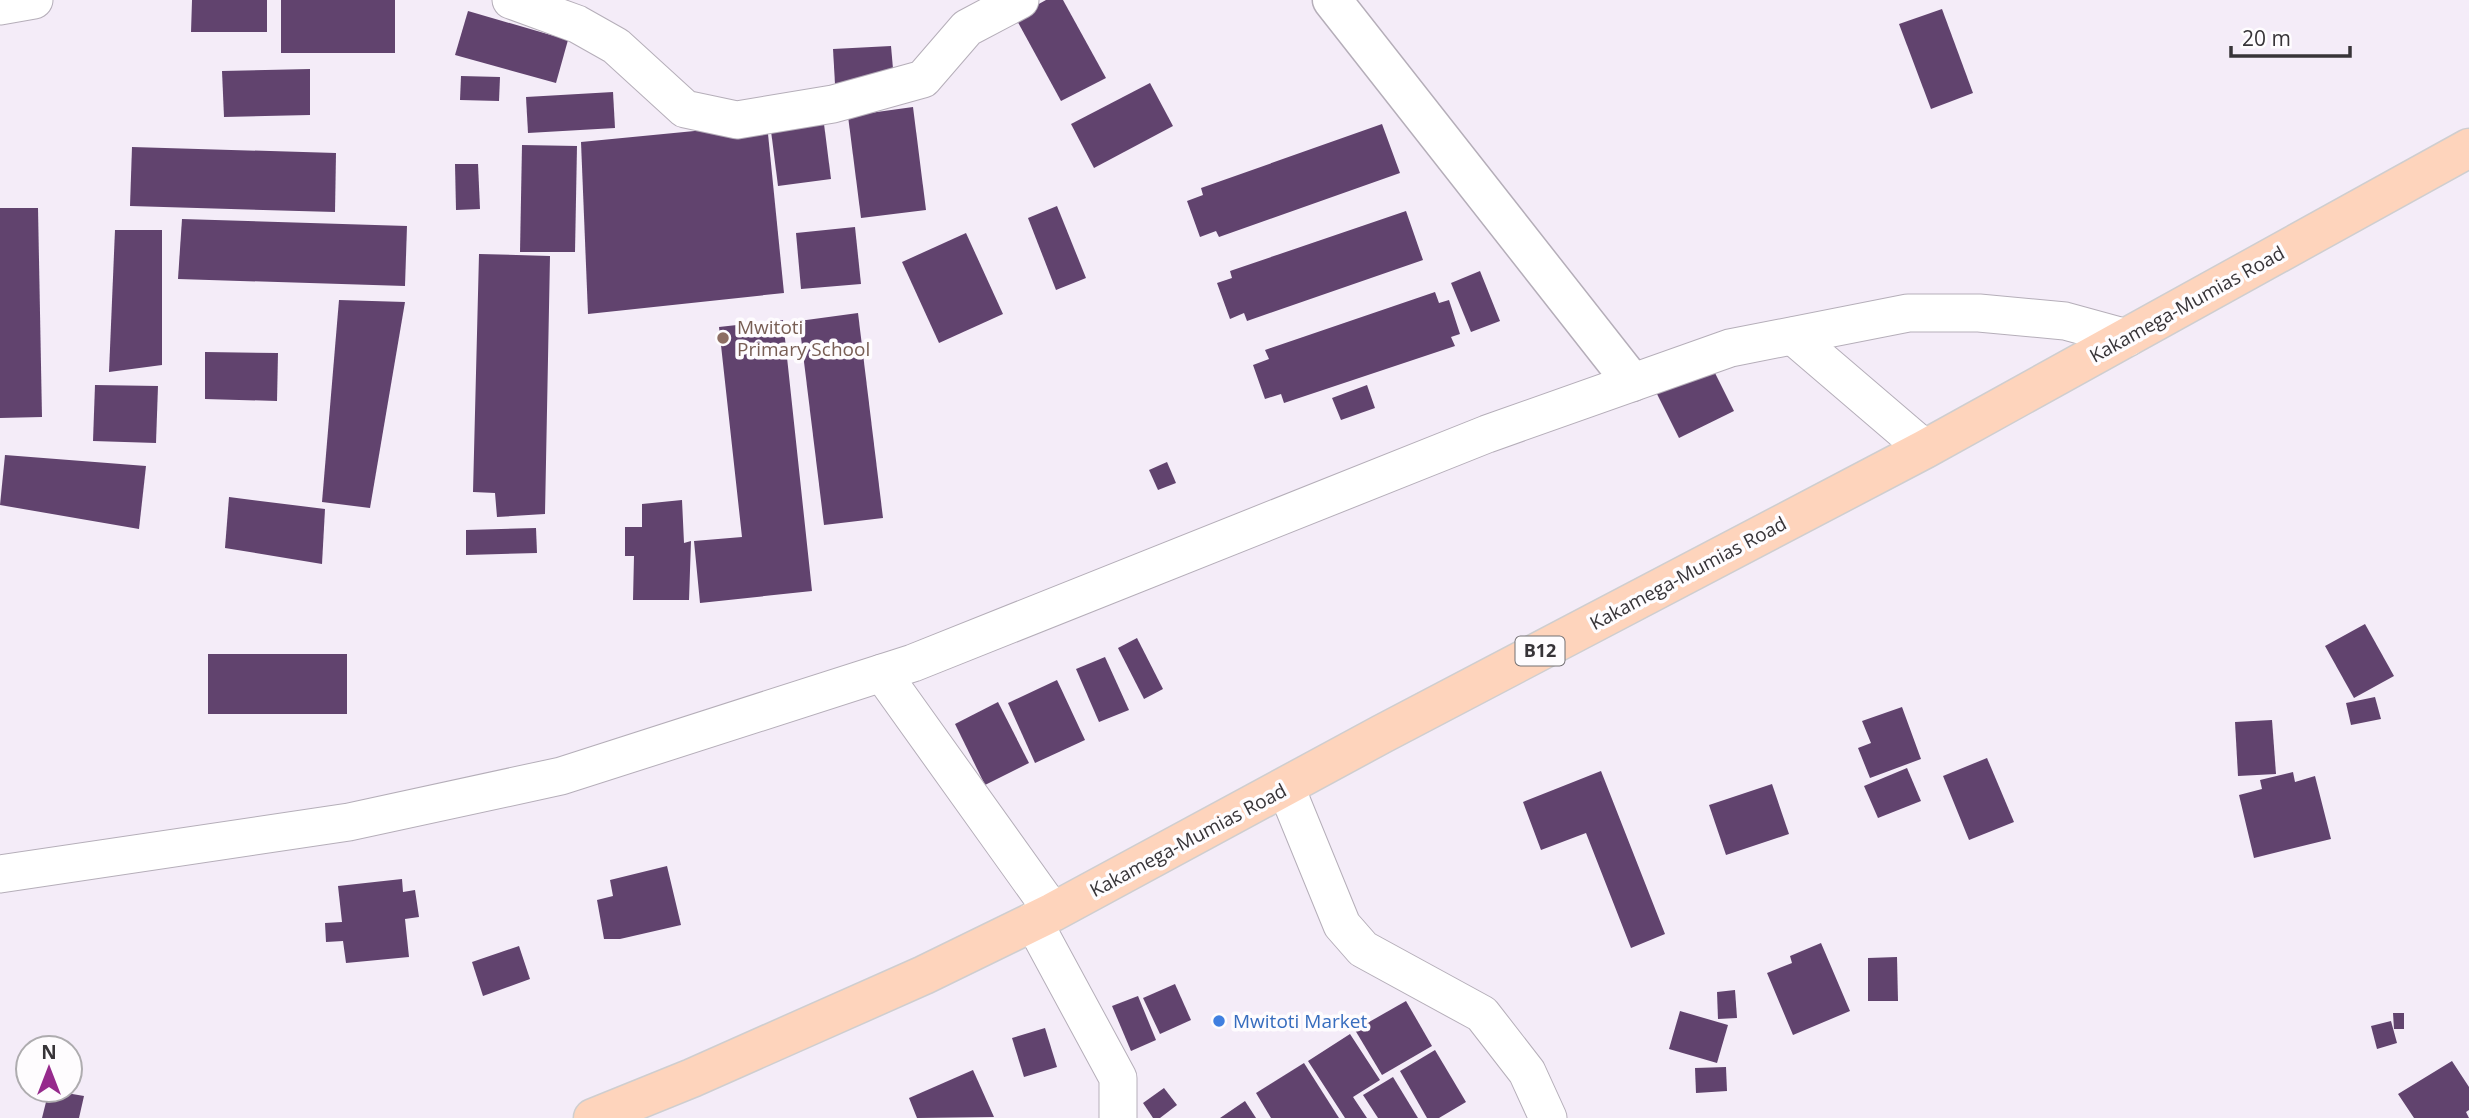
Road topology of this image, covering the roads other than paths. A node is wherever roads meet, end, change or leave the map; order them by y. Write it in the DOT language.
graph roads {
  1 [pos="34,0"];
  2 [pos="511,0"];
  3 [pos="1020,0"];
  4 [pos="1332,0"];
  5 [pos="0,6"];
  6 [pos="2469,148"];
  7 [pos="1793,336"];
  8 [pos="2127,338"];
  9 [pos="1632,382"];
  10 [pos="1924,449"];
  11 [pos="882,673"];
  12 [pos="1286,788"];
  13 [pos="0,874"];
  14 [pos="1043,916"];
  15 [pos="593,1118"];
  16 [pos="1118,1118"];
  17 [pos="1548,1118"];
  1 -- 5 [label="street"];
  2 -- 3 [label="street"];
  4 -- 9 [label="street"];
  6 -- 8 [label="highway, Kakamega-Mumias Road / B12"];
  7 -- 8 [label="street"];
  7 -- 9 [label="street"];
  7 -- 10 [label="street"];
  8 -- 10 [label="highway, Kakamega-Mumias Road / B12"];
  9 -- 11 [label="street"];
  10 -- 12 [label="highway, Kakamega-Mumias Road / B12"];
  11 -- 13 [label="street"];
  11 -- 14 [label="street"];
  12 -- 14 [label="highway, Kakamega-Mumias Road / B12"];
  12 -- 17 [label="street"];
  14 -- 15 [label="highway, Kakamega-Mumias Road / B12"];
  14 -- 16 [label="street"];
}
